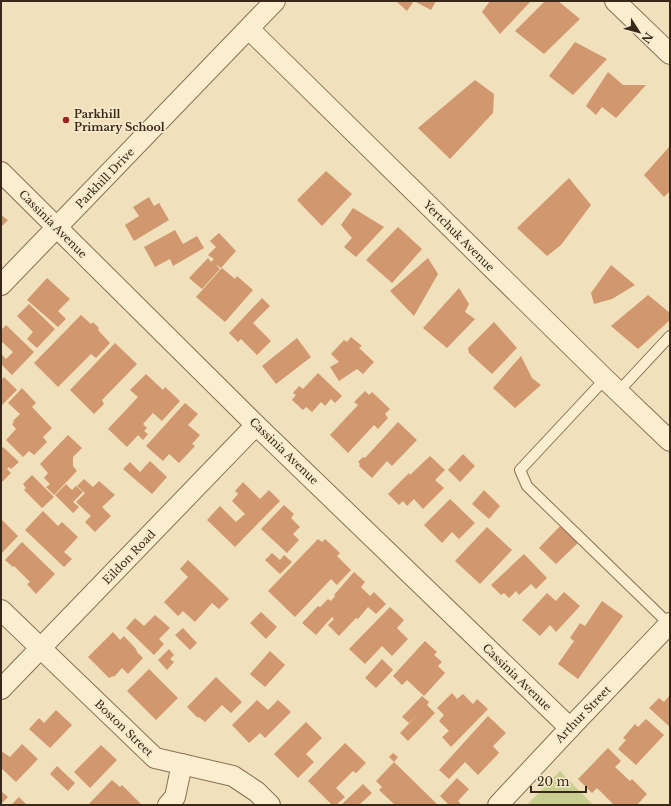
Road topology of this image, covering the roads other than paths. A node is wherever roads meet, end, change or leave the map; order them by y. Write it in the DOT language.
graph roads {
  1 [pos="275,1"];
  2 [pos="616,1"];
  3 [pos="249,29"];
  4 [pos="670,54"];
  5 [pos="1,172"];
  6 [pos="57,227"];
  7 [pos="1,285"];
  8 [pos="670,336"];
  9 [pos="611,386"];
  10 [pos="256,425"];
  11 [pos="670,441"];
  12 [pos="1,610"];
  13 [pos="669,624"];
  14 [pos="40,648"];
  15 [pos="1,689"];
  16 [pos="570,728"];
  17 [pos="182,764"];
  18 [pos="168,805"];
  19 [pos="270,805"];
  20 [pos="498,805"];
  1 -- 3 [label="street, Parkhill Drive"];
  2 -- 4 [label="street"];
  3 -- 6 [label="street, Parkhill Drive"];
  3 -- 9 [label="street, Yertchuk Avenue"];
  5 -- 6 [label="street, Cassinia Avenue"];
  6 -- 7 [label="street, Parkhill Drive"];
  6 -- 10 [label="street, Cassinia Avenue"];
  8 -- 9 [label="lane"];
  9 -- 11 [label="street, Yertchuk Avenue"];
  9 -- 13 [label="lane"];
  10 -- 14 [label="street, Eildon Road"];
  10 -- 16 [label="street, Cassinia Avenue"];
  12 -- 14 [label="street, Boston Street"];
  13 -- 16 [label="street, Arthur Street"];
  14 -- 15 [label="street, Eildon Road"];
  14 -- 17 [label="street, Boston Street"];
  16 -- 20 [label="street, Arthur Street"];
  17 -- 18 [label="street"];
  17 -- 19 [label="street, Boston Street"];
}
